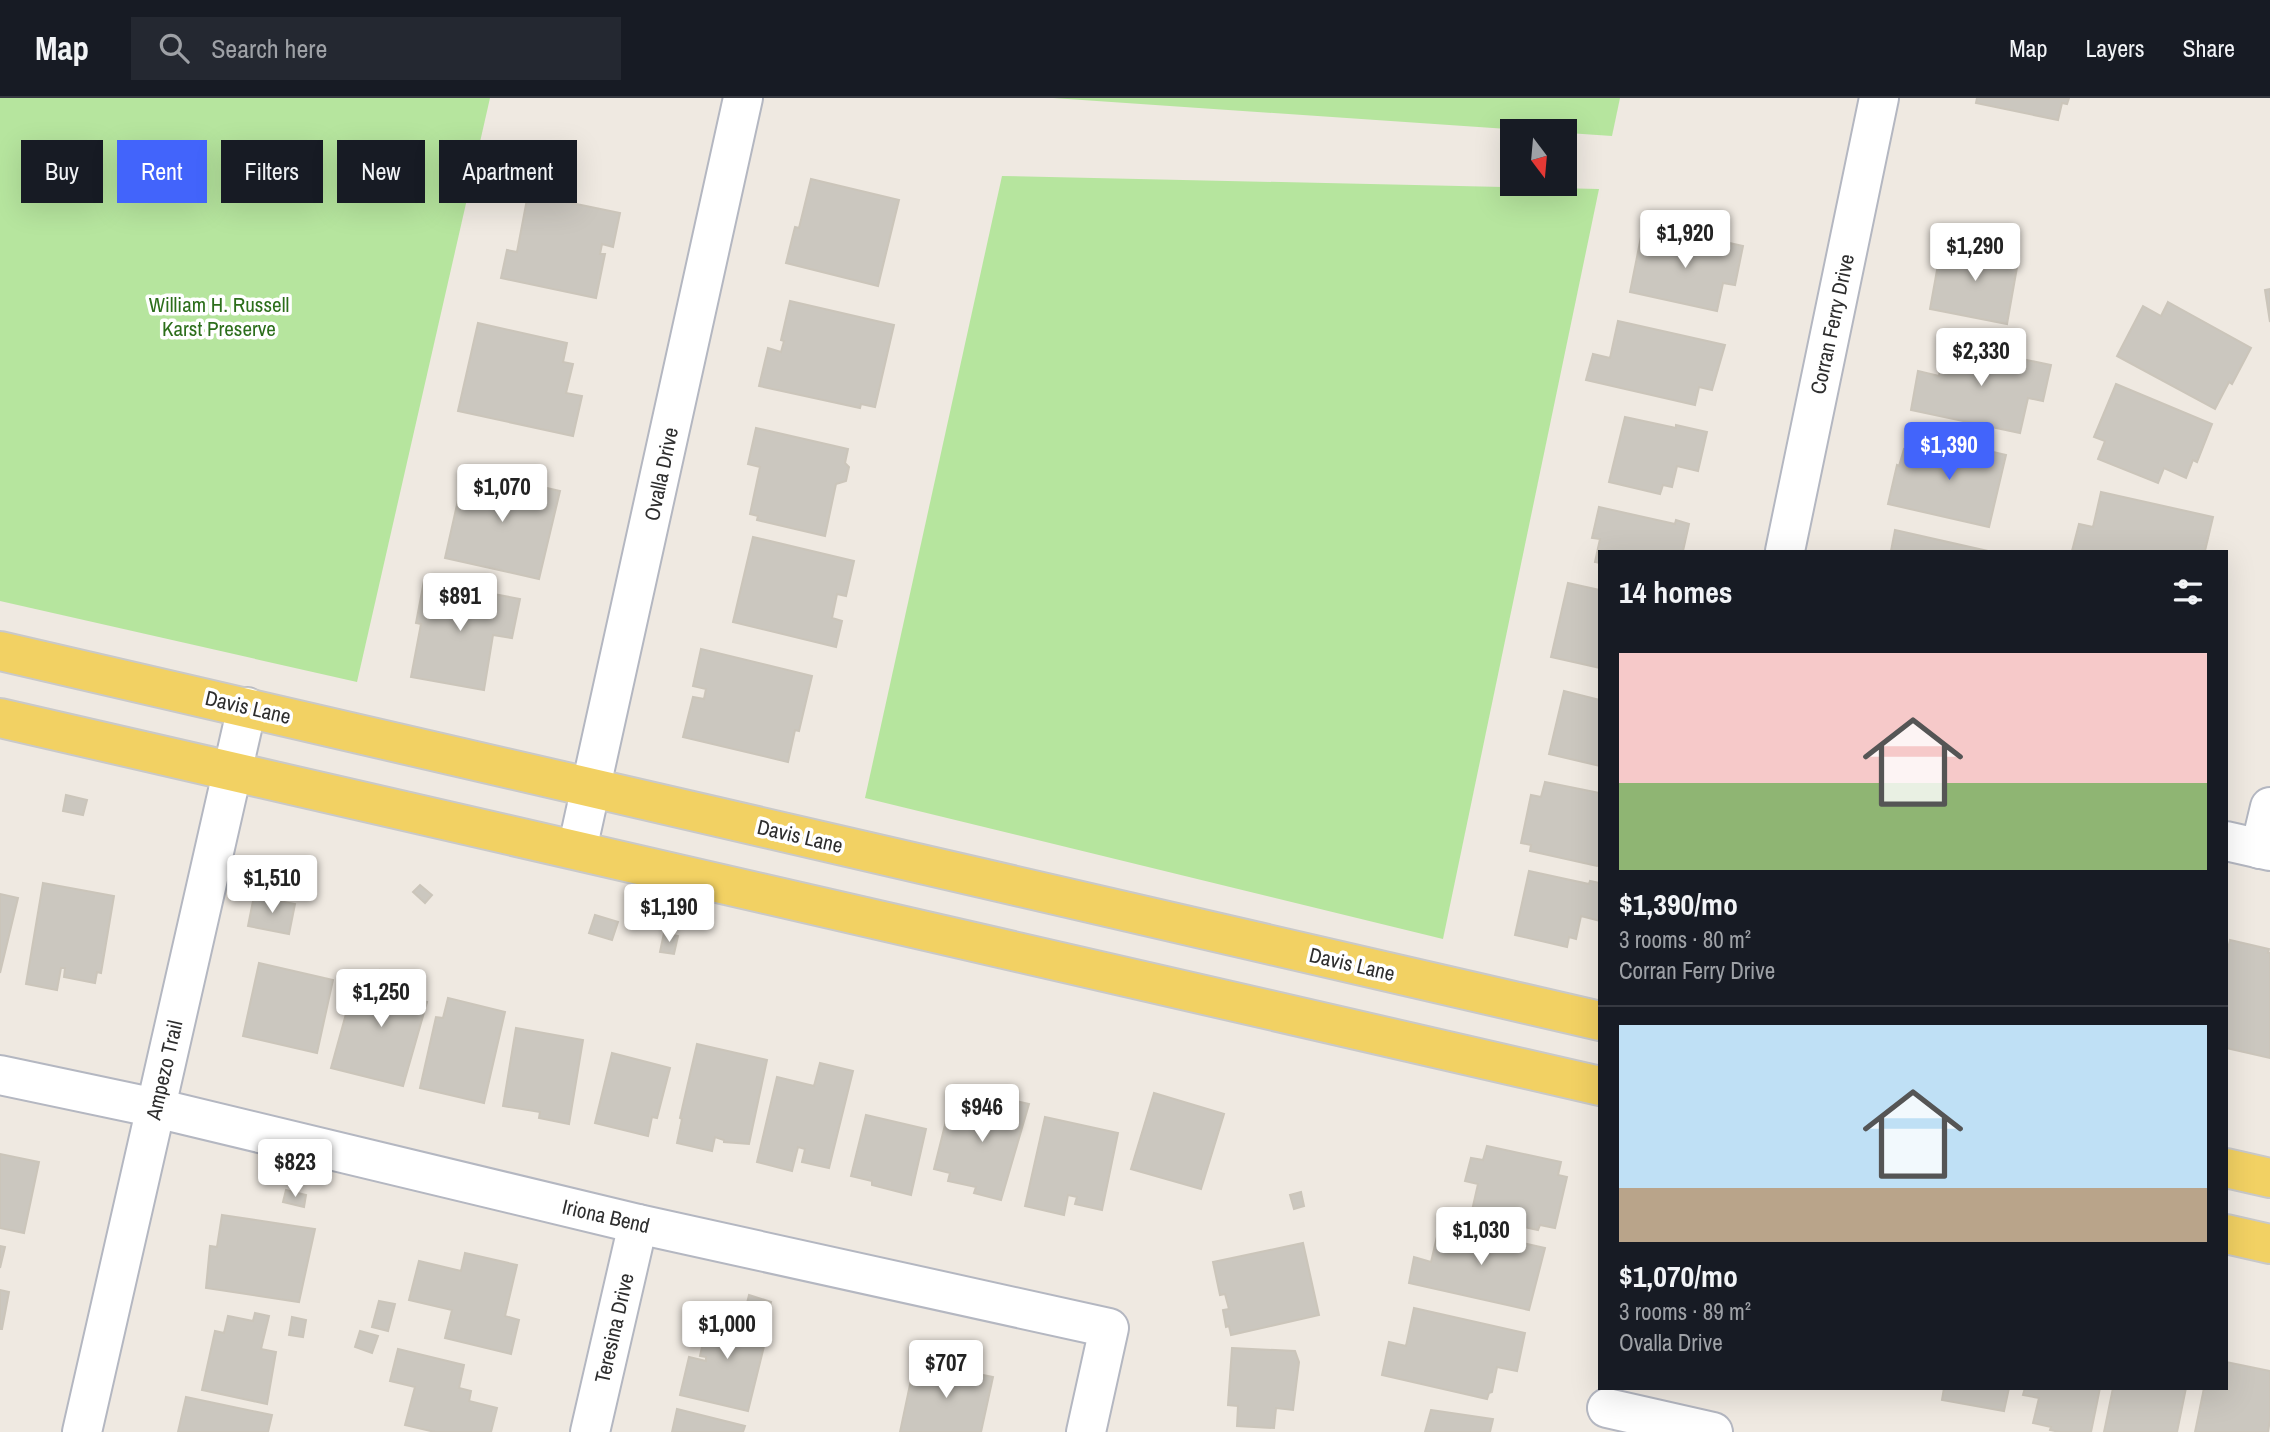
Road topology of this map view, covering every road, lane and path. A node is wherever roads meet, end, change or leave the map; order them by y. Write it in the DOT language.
graph roads {
  1 [pos="743,98"];
  2 [pos="1879,98"];
  3 [pos="1785,550"];
  4 [pos="0,651"];
  5 [pos="247,707"];
  6 [pos="0,718"];
  7 [pos="234,772"];
  8 [pos="592,787"];
  9 [pos="2270,807"];
  10 [pos="2252,847"];
  11 [pos="578,850"];
  12 [pos="1598,1021"];
  13 [pos="0,1075"];
  14 [pos="1598,1086"];
  15 [pos="156,1108"];
  16 [pos="2228,1168"];
  17 [pos="2270,1178"];
  18 [pos="638,1224"];
  19 [pos="2228,1234"];
  20 [pos="2270,1244"];
  21 [pos="1607,1409"];
  22 [pos="82,1432"];
  23 [pos="590,1432"];
  24 [pos="1086,1432"];
  25 [pos="1713,1432"];
  1 -- 8 [label="street, Ovalla Drive"];
  2 -- 3 [label="street, Corran Ferry Drive"];
  4 -- 5 [label="main road, Davis Lane"];
  5 -- 7 [label="street, Ampezo Trail"];
  5 -- 8 [label="main road, Davis Lane"];
  6 -- 7 [label="main road"];
  7 -- 11 [label="main road"];
  7 -- 15 [label="street, Ampezo Trail"];
  8 -- 11 [label="street, Ovalla Drive"];
  8 -- 12 [label="main road, Davis Lane"];
  9 -- 10 [label="street"];
  11 -- 14 [label="main road"];
  13 -- 15 [label="street, Iriona Bend"];
  15 -- 18 [label="street, Iriona Bend"];
  15 -- 22 [label="street, Ampezo Trail"];
  16 -- 17 [label="main road"];
  18 -- 23 [label="street, Teresina Drive"];
  18 -- 24 [label="street, Iriona Bend"];
  19 -- 20 [label="main road"];
  21 -- 25 [label="street"];
}
